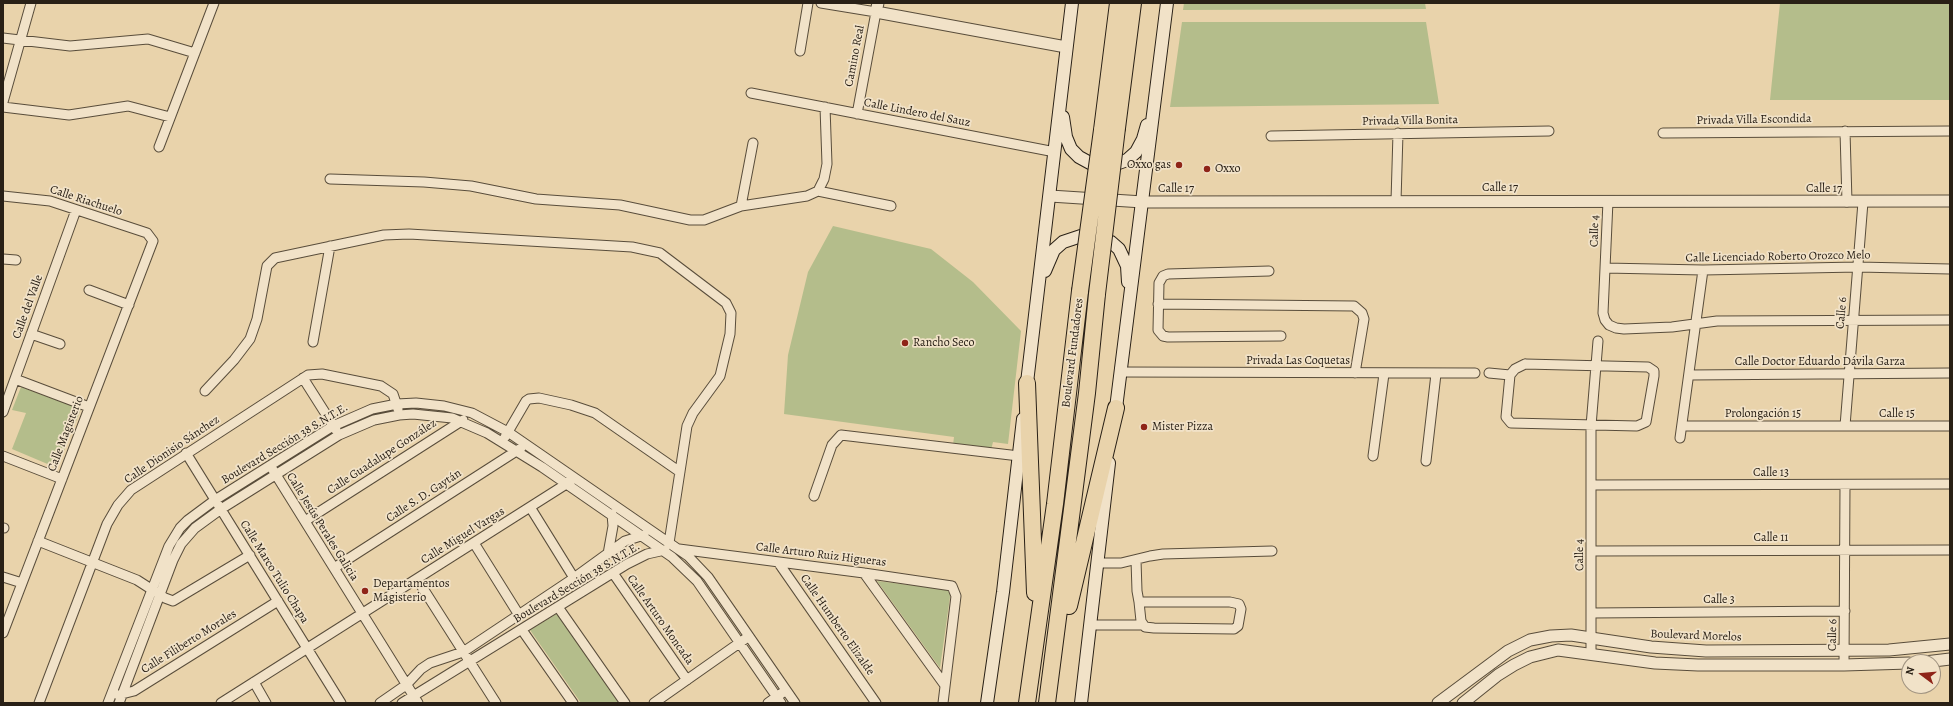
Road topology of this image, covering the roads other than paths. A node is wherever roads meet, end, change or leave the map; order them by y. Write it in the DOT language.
graph roads {
  1 [pos="31,3"];
  2 [pos="214,3"];
  3 [pos="808,3"];
  4 [pos="821,3"];
  5 [pos="1072,3"];
  6 [pos="1118,3"];
  7 [pos="1133,3"];
  8 [pos="1168,3"];
  9 [pos="877,8"];
  10 [pos="3,38"];
  11 [pos="20,40"];
  12 [pos="1066,47"];
  13 [pos="800,51"];
  14 [pos="194,53"];
  15 [pos="1061,86"];
  16 [pos="1157,87"];
  17 [pos="751,93"];
  18 [pos="3,102"];
  19 [pos="3,107"];
  20 [pos="826,108"];
  21 [pos="857,114"];
  22 [pos="170,117"];
  23 [pos="1109,129"];
  24 [pos="1549,131"];
  25 [pos="1845,131"];
  26 [pos="1950,131"];
  27 [pos="1398,133"];
  28 [pos="1663,133"];
  29 [pos="1271,136"];
  30 [pos="753,143"];
  31 [pos="159,147"];
  32 [pos="1055,152"];
  33 [pos="330,179"];
  34 [pos="818,191"];
  35 [pos="3,196"];
  36 [pos="1050,196"];
  37 [pos="1608,200"];
  38 [pos="1950,201"];
  39 [pos="1143,202"];
  40 [pos="1396,202"];
  41 [pos="1847,202"];
  42 [pos="1863,202"];
  43 [pos="741,206"];
  44 [pos="891,206"];
  45 [pos="76,210"];
  46 [pos="153,244"];
  47 [pos="330,246"];
  48 [pos="3,259"];
  49 [pos="16,260"];
  50 [pos="1858,267"];
  51 [pos="1605,268"];
  52 [pos="1950,268"];
  53 [pos="1704,270"];
  54 [pos="1269,271"];
  55 [pos="90,290"];
  56 [pos="1039,291"];
  57 [pos="1158,304"];
  58 [pos="129,305"];
  59 [pos="1129,311"];
  60 [pos="1854,320"];
  61 [pos="1950,320"];
  62 [pos="1696,323"];
  63 [pos="31,334"];
  64 [pos="1281,336"];
  65 [pos="1598,341"];
  66 [pos="314,342"];
  67 [pos="60,344"];
  68 [pos="1598,365"];
  69 [pos="1356,373"];
  70 [pos="1475,373"];
  71 [pos="1489,373"];
  72 [pos="1950,373"];
  73 [pos="1384,374"];
  74 [pos="1436,374"];
  75 [pos="1689,374"];
  76 [pos="1848,374"];
  77 [pos="1510,375"];
  78 [pos="303,378"];
  79 [pos="1120,378"];
  80 [pos="15,379"];
  81 [pos="1027,383"];
  82 [pos="205,390"];
  83 [pos="397,404"];
  84 [pos="1116,404"];
  85 [pos="89,407"];
  86 [pos="3,412"];
  87 [pos="472,413"];
  88 [pos="399,415"];
  89 [pos="461,421"];
  90 [pos="333,426"];
  91 [pos="1591,426"];
  92 [pos="1682,426"];
  93 [pos="1845,426"];
  94 [pos="1950,426"];
  95 [pos="508,432"];
  96 [pos="339,435"];
  97 [pos="1680,438"];
  98 [pos="502,441"];
  99 [pos="526,445"];
  100 [pos="517,450"];
  101 [pos="186,453"];
  102 [pos="3,456"];
  103 [pos="1019,456"];
  104 [pos="1373,456"];
  105 [pos="1426,461"];
  106 [pos="270,466"];
  107 [pos="680,472"];
  108 [pos="275,474"];
  109 [pos="576,478"];
  110 [pos="62,479"];
  111 [pos="567,484"];
  112 [pos="1950,484"];
  113 [pos="1591,485"];
  114 [pos="1844,485"];
  115 [pos="814,496"];
  116 [pos="215,500"];
  117 [pos="530,507"];
  118 [pos="221,509"];
  119 [pos="612,514"];
  120 [pos="305,521"];
  121 [pos="641,536"];
  122 [pos="659,536"];
  123 [pos="38,541"];
  124 [pos="474,543"];
  125 [pos="673,546"];
  126 [pos="662,550"];
  127 [pos="1845,550"];
  128 [pos="1950,550"];
  129 [pos="1272,551"];
  130 [pos="1592,551"];
  131 [pos="608,554"];
  132 [pos="250,555"];
  133 [pos="1136,560"];
  134 [pos="92,562"];
  135 [pos="778,562"];
  136 [pos="1098,564"];
  137 [pos="334,568"];
  138 [pos="613,573"];
  139 [pos="864,573"];
  140 [pos="3,577"];
  141 [pos="574,578"];
  142 [pos="417,579"];
  143 [pos="22,583"];
  144 [pos="152,588"];
  145 [pos="160,594"];
  146 [pos="278,601"];
  147 [pos="1139,602"];
  148 [pos="558,607"];
  149 [pos="1845,612"];
  150 [pos="1592,613"];
  151 [pos="362,614"];
  152 [pos="519,615"];
  153 [pos="1090,625"];
  154 [pos="1142,625"];
  155 [pos="522,630"];
  156 [pos="3,631"];
  157 [pos="749,636"];
  158 [pos="1592,638"];
  159 [pos="1036,639"];
  160 [pos="740,642"];
  161 [pos="1950,644"];
  162 [pos="307,648"];
  163 [pos="1845,650"];
  164 [pos="463,652"];
  165 [pos="1591,653"];
  166 [pos="470,662"];
  167 [pos="1053,662"];
  168 [pos="1901,663"];
  169 [pos="1844,665"];
  170 [pos="687,680"];
  171 [pos="254,682"];
  172 [pos="944,684"];
  173 [pos="406,685"];
  174 [pos="786,690"];
  175 [pos="110,699"];
  176 [pos="121,699"];
  177 [pos="415,700"];
  178 [pos="779,700"];
  179 [pos="39,703"];
  180 [pos="221,703"];
  181 [pos="266,703"];
  182 [pos="341,703"];
  183 [pos="380,703"];
  184 [pos="402,703"];
  185 [pos="496,703"];
  186 [pos="573,703"];
  187 [pos="626,703"];
  188 [pos="654,703"];
  189 [pos="768,703"];
  190 [pos="795,703"];
  191 [pos="876,703"];
  192 [pos="943,703"];
  193 [pos="987,703"];
  194 [pos="1028,703"];
  195 [pos="1047,703"];
  196 [pos="1081,703"];
  197 [pos="1438,703"];
  198 [pos="1463,703"];
  1 -- 11 [label="street"];
  2 -- 14 [label="street"];
  3 -- 13 [label="street"];
  4 -- 9 [label="street"];
  5 -- 12 [label="main road"];
  6 -- 23 [label="highway, Boulevard Fundadores"];
  7 -- 23 [label="highway, Boulevard Fundadores"];
  8 -- 16 [label="main road"];
  9 -- 12 [label="street"];
  9 -- 21 [label="street, Camino Real"];
  10 -- 11 [label="street"];
  11 -- 14 [label="street"];
  11 -- 18 [label="street"];
  12 -- 15 [label="main road"];
  14 -- 22 [label="street"];
  15 -- 16 [label="main road"];
  15 -- 32 [label="main road"];
  16 -- 39 [label="main road"];
  17 -- 20 [label="street, Calle Lindero del Sauz"];
  19 -- 22 [label="street"];
  20 -- 21 [label="street, Calle Lindero del Sauz"];
  20 -- 34 [label="street"];
  21 -- 32 [label="street, Calle Lindero del Sauz"];
  22 -- 31 [label="street"];
  23 -- 159 [label="highway, Boulevard Fundadores, bridge"];
  23 -- 167 [label="highway, Boulevard Fundadores, bridge"];
  24 -- 27 [label="street, Privada Villa Bonita"];
  25 -- 26 [label="street, Privada Villa Escondida"];
  25 -- 28 [label="street, Privada Villa Escondida"];
  25 -- 41 [label="street"];
  27 -- 29 [label="street, Privada Villa Bonita"];
  27 -- 40 [label="street"];
  30 -- 43 [label="street"];
  32 -- 36 [label="main road"];
  33 -- 43 [label="street"];
  34 -- 43 [label="street"];
  34 -- 44 [label="street"];
  35 -- 45 [label="street, Calle Riachuelo"];
  36 -- 39 [label="street, Calle 17"];
  36 -- 56 [label="main road"];
  37 -- 40 [label="street, Calle 17"];
  37 -- 41 [label="street, Calle 17"];
  37 -- 51 [label="street, Calle 4"];
  38 -- 42 [label="street, Calle 17"];
  39 -- 40 [label="street, Calle 17"];
  39 -- 59 [label="main road"];
  41 -- 42 [label="street, Calle 17"];
  42 -- 50 [label="street, Calle 6"];
  45 -- 46 [label="street, Calle Riachuelo"];
  45 -- 63 [label="street, Calle del Valle"];
  46 -- 58 [label="street, Calle Magisterio"];
  47 -- 66 [label="street"];
  47 -- 82 [label="street"];
  47 -- 107 [label="street"];
  48 -- 49 [label="street"];
  50 -- 52 [label="street, Calle Licenciado Roberto Orozco Melo"];
  50 -- 53 [label="street, Calle Licenciado Roberto Orozco Melo"];
  50 -- 60 [label="street, Calle 6"];
  51 -- 53 [label="street, Calle Licenciado Roberto Orozco Melo"];
  51 -- 62 [label="street, Calle 4"];
  53 -- 62 [label="street"];
  54 -- 57 [label="street"];
  55 -- 58 [label="street"];
  56 -- 59 [label="main road"];
  56 -- 81 [label="main road"];
  57 -- 64 [label="street"];
  57 -- 69 [label="street"];
  58 -- 85 [label="street, Calle Magisterio"];
  59 -- 79 [label="main road"];
  60 -- 61 [label="street"];
  60 -- 62 [label="street"];
  60 -- 76 [label="street, Calle 6"];
  62 -- 75 [label="street"];
  63 -- 67 [label="street"];
  63 -- 80 [label="street, Calle del Valle"];
  65 -- 68 [label="street, Calle 4"];
  68 -- 77 [label="street"];
  68 -- 91 [label="street, Calle 4"];
  68 -- 91 [label="street"];
  69 -- 73 [label="street, Privada Las Coquetas"];
  69 -- 79 [label="street, Privada Las Coquetas"];
  70 -- 74 [label="street, Privada Las Coquetas"];
  71 -- 77 [label="street"];
  72 -- 76 [label="street, Calle Doctor Eduardo Dávila Garza"];
  73 -- 74 [label="street, Privada Las Coquetas"];
  73 -- 104 [label="street"];
  74 -- 105 [label="street"];
  75 -- 76 [label="street, Calle Doctor Eduardo Dávila Garza"];
  75 -- 92 [label="street"];
  76 -- 93 [label="street, Calle 6"];
  77 -- 91 [label="street"];
  78 -- 83 [label="street, Calle Dionisio Sánchez"];
  78 -- 90 [label="street"];
  78 -- 101 [label="street, Calle Dionisio Sánchez"];
  79 -- 84 [label="main road"];
  80 -- 85 [label="street"];
  80 -- 86 [label="street, Calle del Valle"];
  81 -- 103 [label="main road"];
  81 -- 159 [label="highway"];
  83 -- 87 [label="street, Boulevard Sección 38 S.N.T.E."];
  83 -- 88 [label="street, Calle Dionisio Sánchez"];
  83 -- 90 [label="street, Boulevard Sección 38 S.N.T.E."];
  84 -- 136 [label="main road"];
  84 -- 167 [label="highway"];
  85 -- 110 [label="street, Calle Magisterio"];
  87 -- 89 [label="street, Calle Guadalupe González"];
  87 -- 95 [label="street, Boulevard Sección 38 S.N.T.E."];
  88 -- 89 [label="street, Boulevard Sección 38 S.N.T.E."];
  88 -- 96 [label="street, Boulevard Sección 38 S.N.T.E."];
  89 -- 98 [label="street, Boulevard Sección 38 S.N.T.E."];
  89 -- 120 [label="street, Calle Guadalupe González"];
  90 -- 96 [label="street"];
  90 -- 106 [label="street, Boulevard Sección 38 S.N.T.E."];
  91 -- 113 [label="street, Calle 4"];
  92 -- 93 [label="street, Prolongación 15"];
  92 -- 97 [label="street"];
  93 -- 94 [label="street, Calle 15"];
  95 -- 98 [label="street"];
  95 -- 99 [label="street, Boulevard Sección 38 S.N.T.E."];
  95 -- 107 [label="street"];
  96 -- 108 [label="street, Boulevard Sección 38 S.N.T.E."];
  98 -- 100 [label="street, Boulevard Sección 38 S.N.T.E."];
  99 -- 100 [label="street, Calle S. D. Gaytán"];
  99 -- 109 [label="street, Boulevard Sección 38 S.N.T.E."];
  100 -- 111 [label="street, Boulevard Sección 38 S.N.T.E."];
  100 -- 137 [label="street, Calle S. D. Gaytán"];
  101 -- 116 [label="street, Calle Marco Tulio Chapa"];
  101 -- 134 [label="street, Calle Dionisio Sánchez"];
  102 -- 110 [label="street"];
  103 -- 115 [label="street"];
  103 -- 193 [label="main road"];
  106 -- 108 [label="street, Calle Jesús Perales Galicia"];
  106 -- 116 [label="street, Boulevard Sección 38 S.N.T.E."];
  107 -- 125 [label="street"];
  108 -- 118 [label="street, Boulevard Sección 38 S.N.T.E."];
  108 -- 120 [label="street, Calle Jesús Perales Galicia"];
  109 -- 111 [label="street, Calle Miguel Vargas"];
  109 -- 122 [label="street, Boulevard Sección 38 S.N.T.E."];
  110 -- 123 [label="street, Calle Magisterio"];
  111 -- 117 [label="street, Calle Miguel Vargas"];
  111 -- 119 [label="street, Boulevard Sección 38 S.N.T.E."];
  112 -- 114 [label="street, Calle 13"];
  113 -- 114 [label="street, Calle 13"];
  113 -- 130 [label="street, Calle 4"];
  114 -- 127 [label="street, Calle 6"];
  116 -- 118 [label="street, Calle Marco Tulio Chapa"];
  116 -- 144 [label="street, Boulevard Sección 38 S.N.T.E."];
  117 -- 124 [label="street, Calle Miguel Vargas"];
  117 -- 141 [label="street"];
  118 -- 132 [label="street, Calle Marco Tulio Chapa"];
  118 -- 145 [label="street, Boulevard Sección 38 S.N.T.E."];
  119 -- 121 [label="street, Boulevard Sección 38 S.N.T.E."];
  119 -- 131 [label="street, Boulevard Sección 38 S.N.T.E."];
  120 -- 137 [label="street, Calle Jesús Perales Galicia"];
  121 -- 122 [label="street, Boulevard Sección 38 S.N.T.E."];
  121 -- 126 [label="street, Boulevard Sección 38 S.N.T.E."];
  121 -- 131 [label="street, Boulevard Sección 38 S.N.T.E."];
  122 -- 125 [label="street, Boulevard Sección 38 S.N.T.E."];
  123 -- 134 [label="street"];
  123 -- 143 [label="street, Calle Magisterio"];
  124 -- 142 [label="street, Calle Miguel Vargas"];
  124 -- 152 [label="street"];
  125 -- 126 [label="street, Boulevard Sección 38 S.N.T.E."];
  125 -- 135 [label="street, Calle Arturo Ruiz Higueras"];
  125 -- 157 [label="street, Boulevard Sección 38 S.N.T.E."];
  126 -- 138 [label="street, Boulevard Sección 38 S.N.T.E."];
  126 -- 160 [label="street, Boulevard Sección 38 S.N.T.E."];
  127 -- 128 [label="street, Calle 11"];
  127 -- 130 [label="street, Calle 11"];
  127 -- 149 [label="street, Calle 6"];
  129 -- 133 [label="street"];
  130 -- 150 [label="street, Calle 4"];
  131 -- 141 [label="street, Boulevard Sección 38 S.N.T.E."];
  132 -- 145 [label="street"];
  132 -- 146 [label="street, Calle Marco Tulio Chapa"];
  133 -- 136 [label="street"];
  133 -- 147 [label="street"];
  134 -- 144 [label="street"];
  134 -- 179 [label="street, Calle Dionisio Sánchez"];
  135 -- 139 [label="street, Calle Arturo Ruiz Higueras"];
  135 -- 191 [label="street, Calle Humberto Elizalde"];
  136 -- 153 [label="main road"];
  137 -- 151 [label="street, Calle Jesús Perales Galicia"];
  138 -- 148 [label="street, Boulevard Sección 38 S.N.T.E."];
  138 -- 170 [label="street, Calle Arturo Moncada"];
  139 -- 172 [label="street"];
  139 -- 172 [label="street, Calle Arturo Ruiz Higueras"];
  140 -- 143 [label="street"];
  141 -- 152 [label="street, Boulevard Sección 38 S.N.T.E."];
  142 -- 151 [label="street, Calle Miguel Vargas"];
  142 -- 164 [label="street"];
  143 -- 156 [label="street, Calle Magisterio"];
  144 -- 145 [label="street"];
  144 -- 175 [label="street, Boulevard Sección 38 S.N.T.E."];
  145 -- 176 [label="street, Boulevard Sección 38 S.N.T.E."];
  146 -- 162 [label="street, Calle Marco Tulio Chapa"];
  146 -- 176 [label="street, Calle Filiberto Morales"];
  147 -- 154 [label="street"];
  147 -- 154 [label="street"];
  148 -- 155 [label="street, Boulevard Sección 38 S.N.T.E."];
  148 -- 187 [label="street"];
  149 -- 150 [label="street, Calle 3"];
  149 -- 163 [label="street, Calle 6"];
  150 -- 158 [label="street, Calle 4"];
  151 -- 162 [label="street, Calle Miguel Vargas"];
  151 -- 173 [label="street, Calle Jesús Perales Galicia"];
  152 -- 164 [label="street, Boulevard Sección 38 S.N.T.E."];
  153 -- 154 [label="street"];
  153 -- 196 [label="main road"];
  155 -- 166 [label="street, Boulevard Sección 38 S.N.T.E."];
  155 -- 186 [label="street"];
  157 -- 160 [label="street"];
  157 -- 174 [label="street, Boulevard Sección 38 S.N.T.E."];
  158 -- 163 [label="street, Boulevard Morelos"];
  158 -- 165 [label="street, Calle 4"];
  158 -- 197 [label="street, Boulevard Morelos"];
  159 -- 194 [label="highway, Boulevard Fundadores"];
  160 -- 170 [label="street"];
  160 -- 178 [label="street, Boulevard Sección 38 S.N.T.E."];
  161 -- 163 [label="street, Boulevard Morelos"];
  162 -- 171 [label="street, Calle Miguel Vargas"];
  162 -- 182 [label="street, Calle Marco Tulio Chapa"];
  163 -- 169 [label="street, Calle 6"];
  164 -- 166 [label="street"];
  164 -- 173 [label="street, Boulevard Sección 38 S.N.T.E."];
  165 -- 169 [label="street"];
  165 -- 198 [label="street"];
  166 -- 177 [label="street, Boulevard Sección 38 S.N.T.E."];
  166 -- 185 [label="street"];
  167 -- 195 [label="highway, Boulevard Fundadores"];
  168 -- 169 [label="street"];
  170 -- 188 [label="street"];
  171 -- 180 [label="street, Calle Miguel Vargas"];
  171 -- 181 [label="street"];
  172 -- 192 [label="street"];
  173 -- 177 [label="street, Calle Jesús Perales Galicia"];
  173 -- 183 [label="street, Boulevard Sección 38 S.N.T.E."];
  174 -- 178 [label="street"];
  174 -- 190 [label="street, Boulevard Sección 38 S.N.T.E."];
  175 -- 176 [label="street, Calle Filiberto Morales"];
  177 -- 184 [label="street, Boulevard Sección 38 S.N.T.E."];
  178 -- 189 [label="street"];
}
